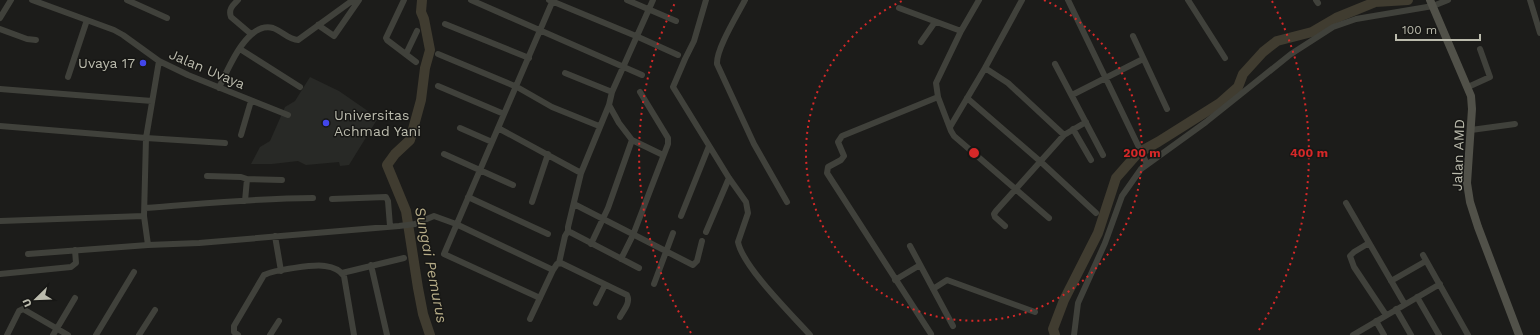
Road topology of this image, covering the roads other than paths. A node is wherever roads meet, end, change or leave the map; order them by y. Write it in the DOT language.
graph roads {
  1 [pos="11,0"];
  2 [pos="32,0"];
  3 [pos="127,0"];
  4 [pos="238,0"];
  5 [pos="353,0"];
  6 [pos="359,0"];
  7 [pos="404,0"];
  8 [pos="471,0"];
  9 [pos="627,0"];
  10 [pos="652,0"];
  11 [pos="706,0"];
  12 [pos="745,0"];
  13 [pos="979,0"];
  14 [pos="1022,0"];
  15 [pos="1068,0"];
  16 [pos="1188,0"];
  17 [pos="1448,0"];
  18 [pos="1530,0"];
  19 [pos="551,1"];
  20 [pos="1431,2"];
  21 [pos="899,8"];
  22 [pos="648,9"];
  23 [pos="0,18"];
  24 [pos="167,18"];
  25 [pos="87,20"];
  26 [pos="676,21"];
  27 [pos="935,22"];
  28 [pos="445,24"];
  29 [pos="318,25"];
  30 [pos="0,30"];
  31 [pos="417,31"];
  32 [pos="541,31"];
  33 [pos="961,31"];
  34 [pos="251,34"];
  35 [pos="1540,34"];
  36 [pos="636,36"];
  37 [pos="1133,36"];
  38 [pos="36,40"];
  39 [pos="921,42"];
  40 [pos="240,49"];
  41 [pos="1480,49"];
  42 [pos="406,54"];
  43 [pos="438,54"];
  44 [pos="678,55"];
  45 [pos="529,58"];
  46 [pos="1226,58"];
  47 [pos="1143,59"];
  48 [pos="159,62"];
  49 [pos="416,62"];
  50 [pos="1055,64"];
  51 [pos="624,66"];
  52 [pos="986,68"];
  53 [pos="565,73"];
  54 [pos="642,75"];
  55 [pos="68,77"];
  56 [pos="1106,78"];
  57 [pos="438,86"];
  58 [pos="300,87"];
  59 [pos="517,87"];
  60 [pos="1468,87"];
  61 [pos="219,88"];
  62 [pos="0,89"];
  63 [pos="612,92"];
  64 [pos="640,92"];
  65 [pos="1072,95"];
  66 [pos="938,97"];
  67 [pos="967,98"];
  68 [pos="152,101"];
  69 [pos="251,101"];
  70 [pos="609,104"];
  71 [pos="1167,109"];
  72 [pos="504,114"];
  73 [pos="288,116"];
  74 [pos="1086,122"];
  75 [pos="1515,124"];
  76 [pos="0,126"];
  77 [pos="600,126"];
  78 [pos="950,127"];
  79 [pos="460,128"];
  80 [pos="498,128"];
  81 [pos="1073,130"];
  82 [pos="1471,130"];
  83 [pos="241,135"];
  84 [pos="1064,135"];
  85 [pos="146,138"];
  86 [pos="632,140"];
  87 [pos="492,142"];
  88 [pos="225,143"];
  89 [pos="709,146"];
  90 [pos="444,154"];
  91 [pos="548,154"];
  92 [pos="663,155"];
  93 [pos="1103,155"];
  94 [pos="1091,160"];
  95 [pos="1146,161"];
  96 [pos="1041,162"];
  97 [pos="480,170"];
  98 [pos="581,173"];
  99 [pos="207,176"];
  100 [pos="728,178"];
  101 [pos="247,179"];
  102 [pos="282,180"];
  103 [pos="513,185"];
  104 [pos="1016,189"];
  105 [pos="468,197"];
  106 [pos="313,198"];
  107 [pos="332,199"];
  108 [pos="245,201"];
  109 [pos="532,202"];
  110 [pos="787,202"];
  111 [pos="1346,203"];
  112 [pos="574,204"];
  113 [pos="144,208"];
  114 [pos="1096,213"];
  115 [pos="144,216"];
  116 [pos="680,216"];
  117 [pos="1049,218"];
  118 [pos="603,220"];
  119 [pos="0,221"];
  120 [pos="456,224"];
  121 [pos="390,226"];
  122 [pos="1005,226"];
  123 [pos="568,232"];
  124 [pos="706,232"];
  125 [pos="673,233"];
  126 [pos="548,234"];
  127 [pos="633,234"];
  128 [pos="274,236"];
  129 [pos="702,241"];
  130 [pos="1369,243"];
  131 [pos="591,244"];
  132 [pos="148,245"];
  133 [pos="910,246"];
  134 [pos="75,250"];
  135 [pos="666,252"];
  136 [pos="28,254"];
  137 [pos="1423,255"];
  138 [pos="404,258"];
  139 [pos="621,259"];
  140 [pos="1426,261"];
  141 [pos="559,263"];
  142 [pos="371,265"];
  143 [pos="920,266"];
  144 [pos="639,268"];
  145 [pos="553,270"];
  146 [pos="1,271"];
  147 [pos="281,271"];
  148 [pos="134,272"];
  149 [pos="342,273"];
  150 [pos="895,280"];
  151 [pos="1391,281"];
  152 [pos="654,284"];
  153 [pos="1440,284"];
  154 [pos="605,285"];
  155 [pos="933,289"];
  156 [pos="1417,297"];
  157 [pos="75,298"];
  158 [pos="540,298"];
  159 [pos="596,303"];
  160 [pos="1404,303"];
  161 [pos="1396,309"];
  162 [pos="155,310"];
  163 [pos="1035,312"];
  164 [pos="1386,315"];
  165 [pos="620,317"];
  166 [pos="530,319"];
  167 [pos="279,321"];
  168 [pos="1376,321"];
  169 [pos="953,326"];
  170 [pos="57,329"];
  171 [pos="931,334"];
  172 [pos="1355,334"];
  173 [pos="6,335"];
  174 [pos="53,335"];
  175 [pos="68,335"];
  176 [pos="96,335"];
  177 [pos="139,335"];
  178 [pos="238,335"];
  179 [pos="270,335"];
  180 [pos="354,335"];
  181 [pos="387,335"];
  182 [pos="810,335"];
  183 [pos="1074,335"];
  184 [pos="1384,335"];
  185 [pos="1411,335"];
  186 [pos="1439,335"];
  187 [pos="1468,335"];
  188 [pos="1519,335"];
  1 -- 23 [label="street"];
  2 -- 25 [label="street, Jalan Uvaya"];
  3 -- 24 [label="street"];
  4 -- 34 [label="street"];
  5 -- 29 [label="street"];
  6 -- 29 [label="street"];
  7 -- 42 [label="street"];
  8 -- 32 [label="street"];
  9 -- 22 [label="street"];
  10 -- 22 [label="street"];
  11 -- 89 [label="street"];
  12 -- 110 [label="street"];
  13 -- 33 [label="street"];
  14 -- 52 [label="street"];
  15 -- 56 [label="street"];
  16 -- 46 [label="street"];
  17 -- 20 [label="street"];
  18 -- 35 [label="street"];
  19 -- 32 [label="street"];
  19 -- 36 [label="street"];
  20 -- 60 [label="street, Jalan AMD"];
  20 -- 95 [label="street"];
  21 -- 27 [label="street"];
  22 -- 26 [label="street"];
  22 -- 36 [label="street"];
  25 -- 48 [label="street, Jalan Uvaya"];
  25 -- 55 [label="street"];
  27 -- 33 [label="street"];
  27 -- 39 [label="street"];
  28 -- 45 [label="street"];
  29 -- 34 [label="street"];
  30 -- 38 [label="street"];
  31 -- 42 [label="street"];
  32 -- 45 [label="street"];
  32 -- 51 [label="street"];
  33 -- 66 [label="street"];
  34 -- 40 [label="street"];
  36 -- 44 [label="street"];
  36 -- 51 [label="street"];
  37 -- 47 [label="street"];
  40 -- 58 [label="street"];
  40 -- 61 [label="street"];
  41 -- 60 [label="street"];
  42 -- 49 [label="street"];
  43 -- 59 [label="street"];
  45 -- 59 [label="street"];
  47 -- 56 [label="street"];
  47 -- 71 [label="street"];
  48 -- 61 [label="street, Jalan Uvaya"];
  48 -- 68 [label="street"];
  50 -- 65 [label="street"];
  51 -- 54 [label="street"];
  51 -- 63 [label="street"];
  52 -- 67 [label="street"];
  52 -- 84 [label="street"];
  53 -- 63 [label="street"];
  56 -- 65 [label="street"];
  56 -- 95 [label="street"];
  57 -- 72 [label="street"];
  59 -- 72 [label="street"];
  59 -- 77 [label="street"];
  60 -- 82 [label="street, Jalan AMD"];
  61 -- 69 [label="street, Jalan Uvaya"];
  62 -- 68 [label="street"];
  63 -- 70 [label="street"];
  64 -- 92 [label="street"];
  65 -- 74 [label="street"];
  66 -- 78 [label="street"];
  66 -- 150 [label="street"];
  67 -- 78 [label="street"];
  67 -- 96 [label="street"];
  68 -- 85 [label="street"];
  69 -- 73 [label="street, Jalan Uvaya"];
  69 -- 83 [label="street"];
  70 -- 77 [label="street"];
  70 -- 86 [label="street"];
  72 -- 80 [label="street"];
  74 -- 81 [label="street"];
  74 -- 93 [label="street"];
  75 -- 82 [label="street"];
  76 -- 85 [label="street"];
  77 -- 98 [label="street"];
  78 -- 104 [label="street"];
  79 -- 87 [label="street"];
  80 -- 87 [label="street"];
  80 -- 91 [label="street"];
  81 -- 84 [label="street"];
  81 -- 94 [label="street"];
  82 -- 188 [label="street, Jalan AMD"];
  84 -- 96 [label="street"];
  85 -- 88 [label="street"];
  85 -- 113 [label="street"];
  86 -- 92 [label="street"];
  86 -- 118 [label="street"];
  87 -- 97 [label="street"];
  89 -- 100 [label="street"];
  89 -- 116 [label="street"];
  90 -- 97 [label="street"];
  91 -- 98 [label="street"];
  91 -- 109 [label="street"];
  92 -- 127 [label="street"];
  95 -- 183 [label="street"];
  96 -- 104 [label="street"];
  96 -- 114 [label="street"];
  97 -- 103 [label="street"];
  97 -- 105 [label="street"];
  98 -- 112 [label="street"];
  99 -- 101 [label="street"];
  100 -- 124 [label="street"];
  100 -- 182 [label="street"];
  101 -- 102 [label="street"];
  101 -- 108 [label="street"];
  104 -- 117 [label="street"];
  104 -- 122 [label="street"];
  105 -- 120 [label="street"];
  105 -- 126 [label="street"];
  106 -- 108 [label="street"];
  107 -- 121 [label="street"];
  108 -- 113 [label="street"];
  111 -- 130 [label="street"];
  112 -- 118 [label="street"];
  112 -- 123 [label="street"];
  113 -- 115 [label="street"];
  115 -- 119 [label="street"];
  115 -- 132 [label="street"];
  118 -- 127 [label="street"];
  118 -- 131 [label="street"];
  120 -- 121 [label="street"];
  120 -- 145 [label="street"];
  120 -- 158 [label="street"];
  121 -- 128 [label="street"];
  123 -- 131 [label="street"];
  123 -- 141 [label="street"];
  125 -- 135 [label="street"];
  127 -- 135 [label="street"];
  127 -- 139 [label="street"];
  128 -- 132 [label="street"];
  128 -- 147 [label="street"];
  129 -- 135 [label="street"];
  130 -- 151 [label="street"];
  130 -- 164 [label="street"];
  131 -- 139 [label="street"];
  132 -- 134 [label="street"];
  133 -- 143 [label="street"];
  134 -- 136 [label="street"];
  134 -- 146 [label="street"];
  135 -- 152 [label="street"];
  137 -- 140 [label="street"];
  138 -- 142 [label="street"];
  139 -- 144 [label="street"];
  140 -- 151 [label="street"];
  140 -- 153 [label="street"];
  141 -- 145 [label="street"];
  141 -- 154 [label="street"];
  142 -- 149 [label="street"];
  142 -- 181 [label="street"];
  143 -- 150 [label="street"];
  143 -- 155 [label="street"];
  145 -- 158 [label="street"];
  147 -- 149 [label="street"];
  147 -- 178 [label="street"];
  148 -- 176 [label="street"];
  149 -- 180 [label="street"];
  150 -- 171 [label="street"];
  151 -- 160 [label="street"];
  153 -- 156 [label="street"];
  153 -- 187 [label="street"];
  154 -- 159 [label="street"];
  154 -- 165 [label="street"];
  155 -- 163 [label="street"];
  155 -- 169 [label="street"];
  156 -- 160 [label="street"];
  156 -- 186 [label="street"];
  157 -- 170 [label="street"];
  158 -- 166 [label="street"];
  160 -- 161 [label="street"];
  161 -- 164 [label="street"];
  161 -- 185 [label="street"];
  162 -- 177 [label="street"];
  164 -- 168 [label="street"];
  167 -- 179 [label="street"];
  168 -- 172 [label="street"];
  168 -- 184 [label="street"];
  170 -- 173 [label="street"];
  170 -- 174 [label="street"];
  170 -- 175 [label="street"];
}
